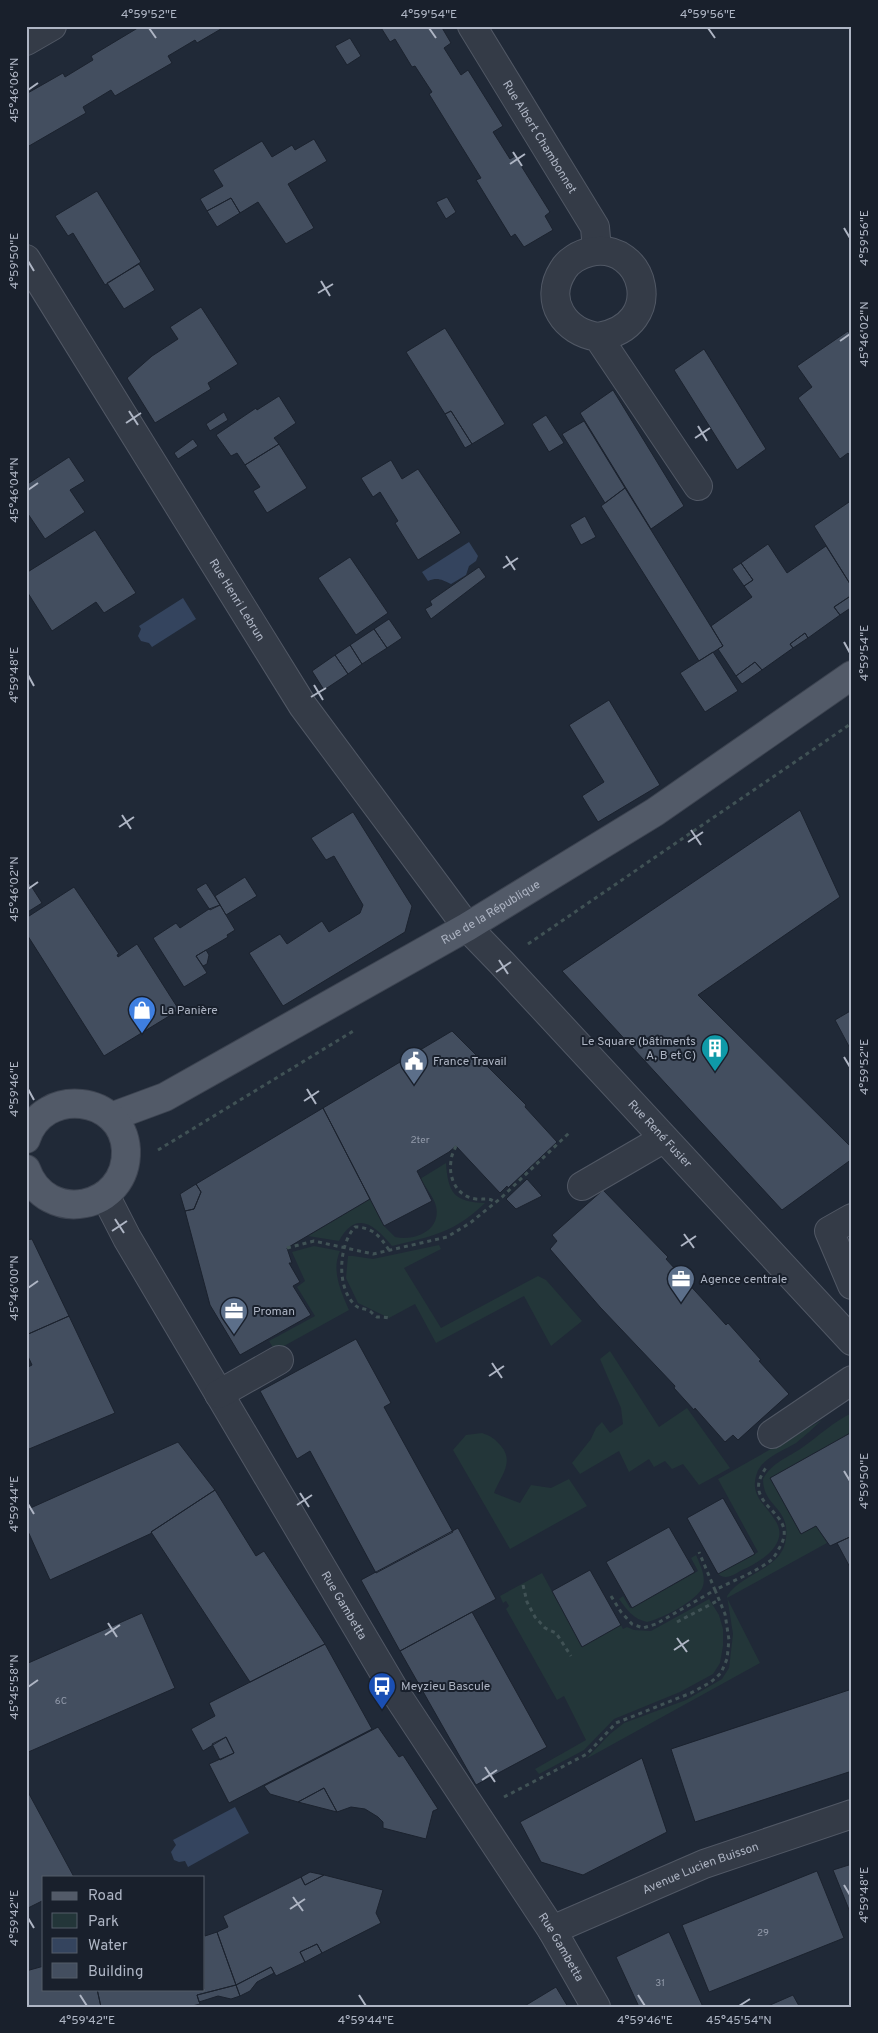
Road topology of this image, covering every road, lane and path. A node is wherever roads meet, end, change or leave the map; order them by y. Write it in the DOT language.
graph roads {
  1 [pos="52,26"];
  2 [pos="472,26"];
  3 [pos="26,41"];
  4 [pos="597,250"];
  5 [pos="26,259"];
  6 [pos="598,337"];
  7 [pos="698,486"];
  8 [pos="852,675"];
  9 [pos="852,723"];
  10 [pos="467,927"];
  11 [pos="501,962"];
  12 [pos="361,1026"];
  13 [pos="111,1117"];
  14 [pos="27,1133"];
  15 [pos="568,1133"];
  16 [pos="663,1139"];
  17 [pos="456,1146"];
  18 [pos="126,1150"];
  19 [pos="27,1175"];
  20 [pos="582,1186"];
  21 [pos="105,1195"];
  22 [pos="495,1202"];
  23 [pos="852,1218"];
  24 [pos="344,1246"];
  25 [pos="287,1248"];
  26 [pos="389,1250"];
  27 [pos="852,1285"];
  28 [pos="389,1318"];
  29 [pos="847,1327"];
  30 [pos="279,1360"];
  31 [pos="852,1380"];
  32 [pos="219,1394"];
  33 [pos="772,1434"];
  34 [pos="768,1464"];
  35 [pos="699,1552"];
  36 [pos="523,1585"];
  37 [pos="715,1590"];
  38 [pos="611,1596"];
  39 [pos="719,1600"];
  40 [pos="677,1622"];
  41 [pos="571,1656"];
  42 [pos="497,1801"];
  43 [pos="852,1814"];
  44 [pos="552,1930"];
  45 [pos="596,2007"];
  1 -- 3 [label="street"];
  2 -- 4 [label="street, Rue Albert Chambonnet"];
  4 -- 6 [label="street"];
  4 -- 6 [label="street"];
  5 -- 10 [label="street, Rue Henri Lebrun"];
  6 -- 7 [label="street"];
  8 -- 10 [label="main road, Rue de la République"];
  9 -- 11 [label="path"];
  10 -- 11 [label="street, Rue René Fusier"];
  10 -- 13 [label="main road, Rue de la République"];
  11 -- 16 [label="street, Rue René Fusier"];
  12 -- 18 [label="path"];
  13 -- 14 [label="main road"];
  13 -- 18 [label="main road"];
  15 -- 22 [label="path"];
  16 -- 20 [label="street"];
  16 -- 29 [label="street, Rue René Fusier"];
  17 -- 22 [label="path"];
  18 -- 21 [label="main road"];
  19 -- 21 [label="main road"];
  21 -- 32 [label="street, Rue Gambetta"];
  22 -- 26 [label="path"];
  23 -- 27 [label="street"];
  24 -- 25 [label="path"];
  24 -- 26 [label="path"];
  24 -- 26 [label="path"];
  24 -- 28 [label="path"];
  30 -- 32 [label="street"];
  31 -- 33 [label="street"];
  32 -- 44 [label="street, Rue Gambetta"];
  34 -- 37 [label="path"];
  35 -- 37 [label="path"];
  36 -- 41 [label="path"];
  37 -- 38 [label="path"];
  37 -- 39 [label="path"];
  39 -- 40 [label="path"];
  39 -- 42 [label="path"];
  43 -- 44 [label="street, Avenue Lucien Buisson"];
  44 -- 45 [label="street, Rue Gambetta"];
}
